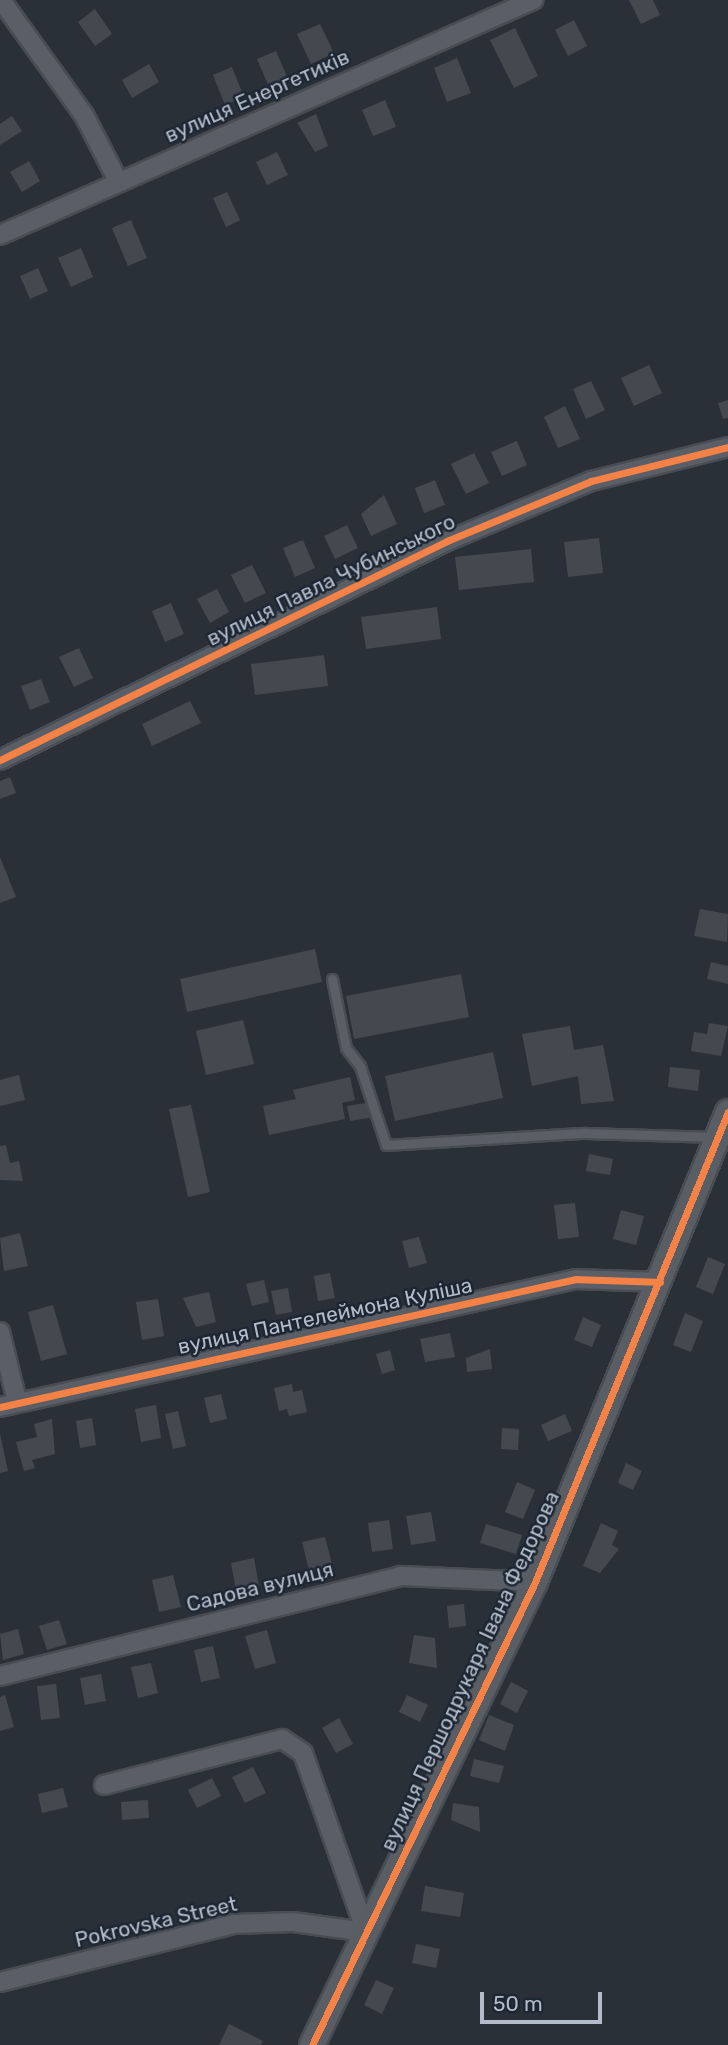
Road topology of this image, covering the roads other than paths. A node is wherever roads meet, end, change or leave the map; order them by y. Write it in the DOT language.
graph roads {
  1 [pos="1,0"];
  2 [pos="533,0"];
  3 [pos="118,181"];
  4 [pos="0,235"];
  5 [pos="728,447"];
  6 [pos="0,760"];
  7 [pos="332,979"];
  8 [pos="728,1112"];
  9 [pos="718,1137"];
  10 [pos="660,1282"];
  11 [pos="0,1332"];
  12 [pos="8,1404"];
  13 [pos="535,1582"];
  14 [pos="0,1676"];
  15 [pos="104,1785"];
  16 [pos="366,1932"];
  17 [pos="0,1982"];
  18 [pos="312,2045"];
  1 -- 3 [label="street"];
  2 -- 3 [label="street, вулиця Енергетиків"];
  3 -- 4 [label="street, вулиця Енергетиків"];
  5 -- 6 [label="street, вулиця Павла Чубинського"];
  7 -- 9 [label="lane"];
  8 -- 9 [label="street, вулиця Першодрукаря Івана Федорова"];
  9 -- 10 [label="street, вулиця Першодрукаря Івана Федорова"];
  10 -- 12 [label="street, вулиця Пантелеймона Куліша"];
  10 -- 13 [label="street, вулиця Першодрукаря Івана Федорова"];
  11 -- 12 [label="street"];
  13 -- 14 [label="street, Садова вулиця"];
  13 -- 16 [label="street, вулиця Першодрукаря Івана Федорова"];
  15 -- 16 [label="street"];
  16 -- 17 [label="street, Pokrovska Street"];
  16 -- 18 [label="street, вулиця Першодрукаря Івана Федорова"];
}
